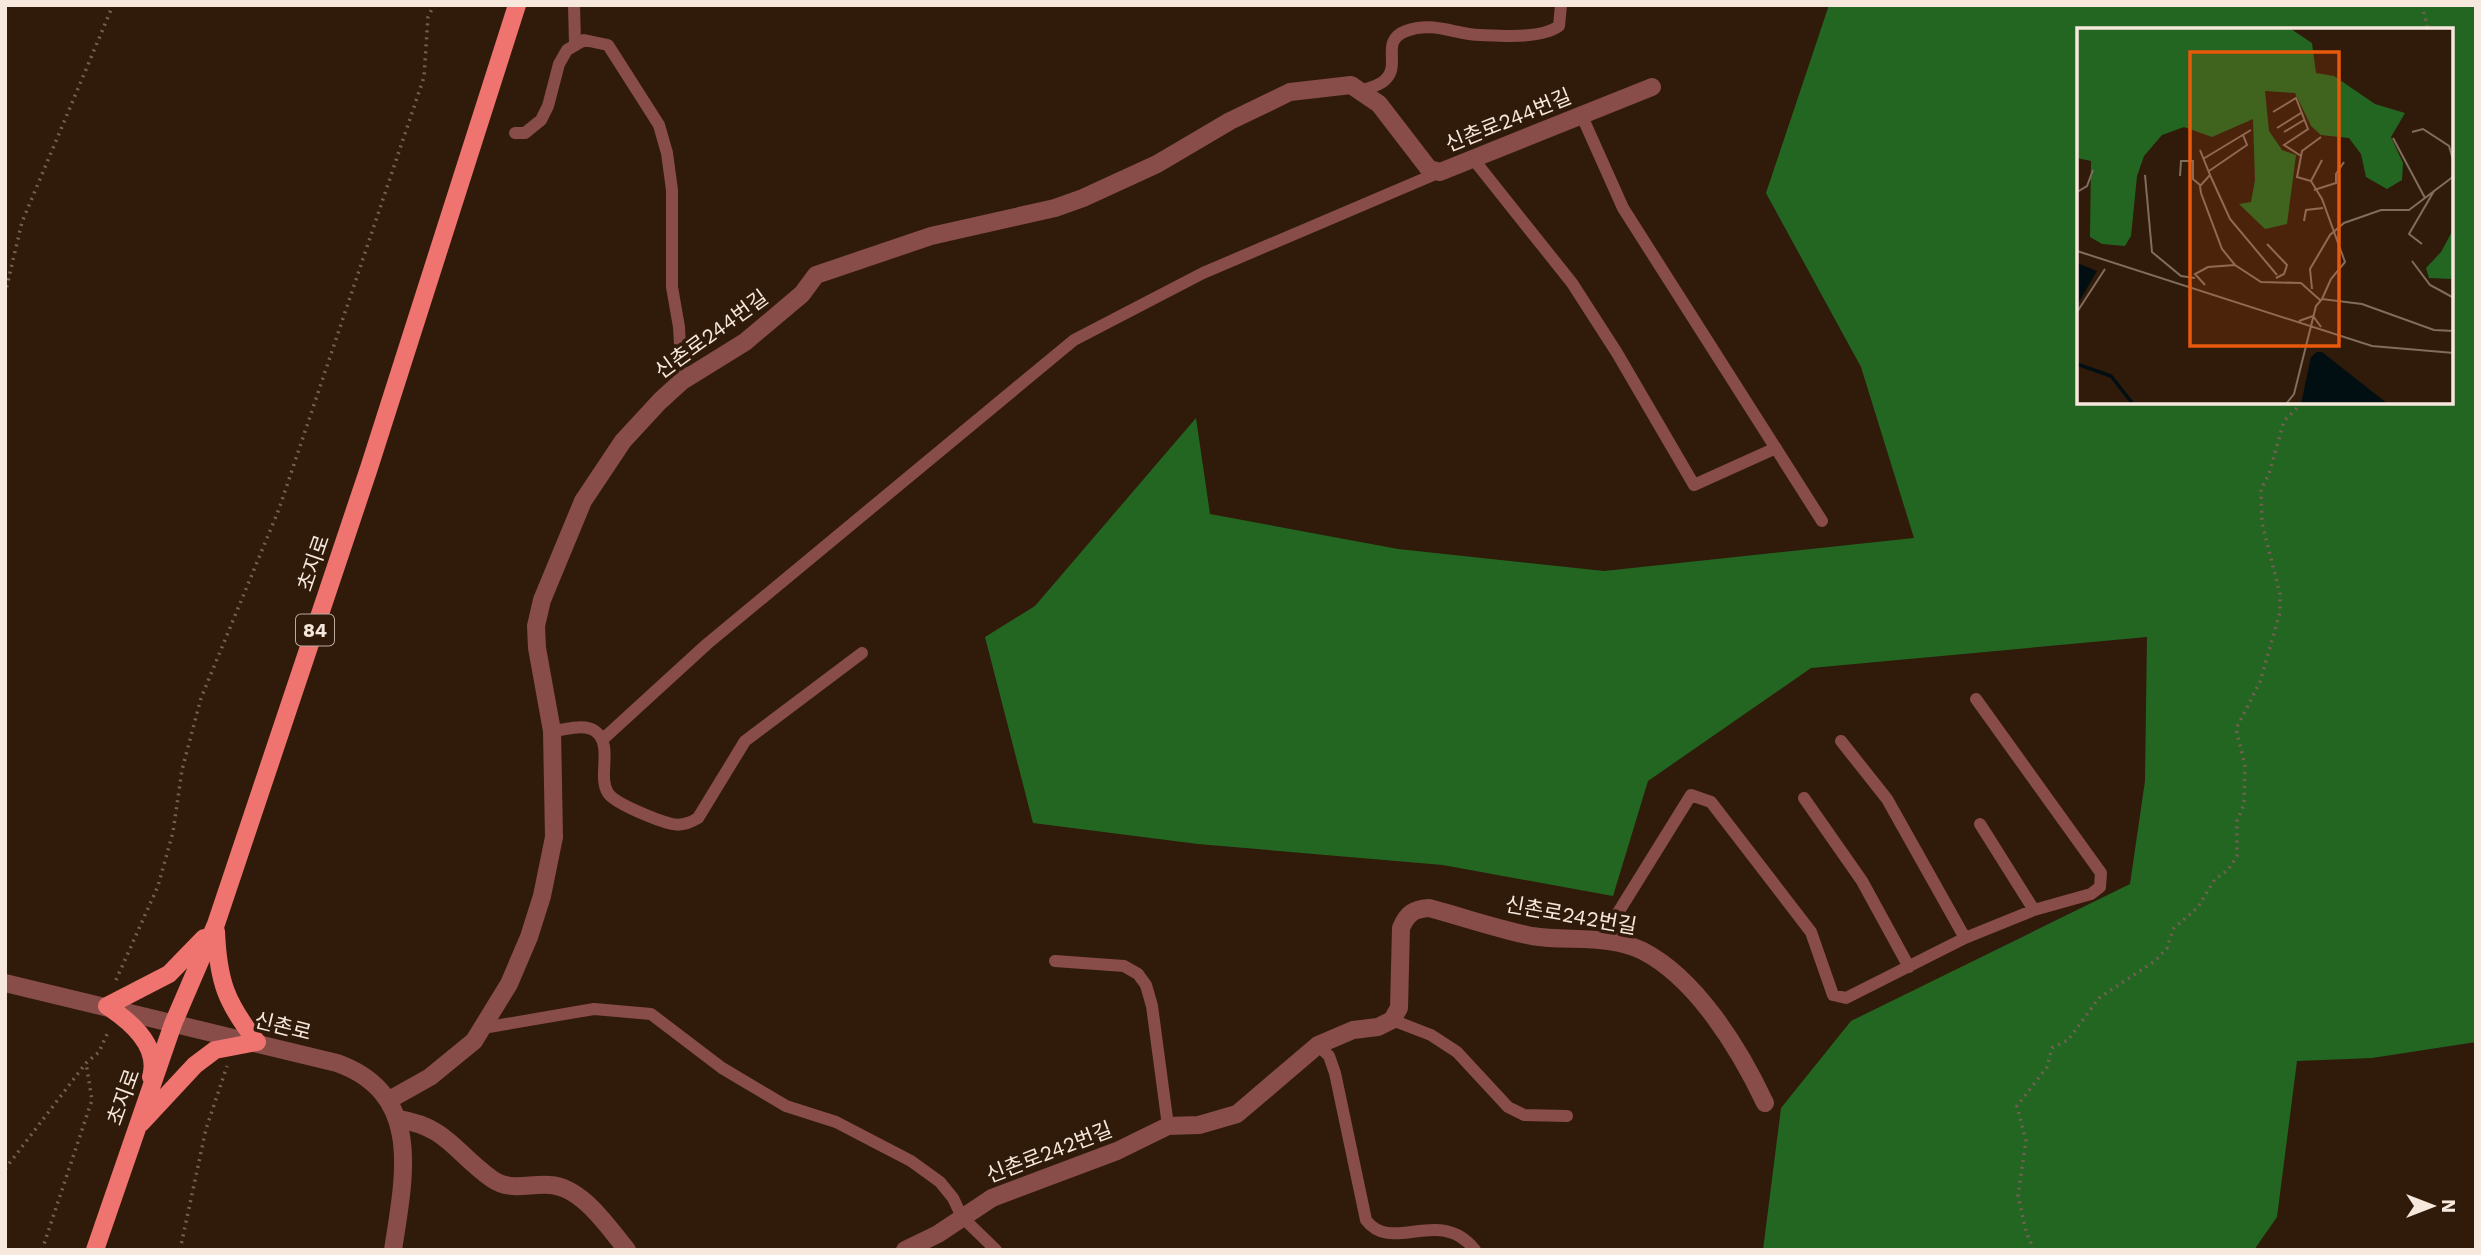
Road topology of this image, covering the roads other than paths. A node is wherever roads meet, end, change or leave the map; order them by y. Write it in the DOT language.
graph roads {
  1 [pos="517,5"];
  2 [pos="574,5"];
  3 [pos="1561,5"];
  4 [pos="575,44"];
  5 [pos="1652,87"];
  6 [pos="1361,91"];
  7 [pos="1581,114"];
  8 [pos="515,133"];
  9 [pos="1474,160"];
  10 [pos="1440,172"];
  11 [pos="682,381"];
  12 [pos="1776,448"];
  13 [pos="1822,521"];
  14 [pos="862,653"];
  15 [pos="1976,699"];
  16 [pos="552,731"];
  17 [pos="602,740"];
  18 [pos="1841,741"];
  19 [pos="1804,798"];
  20 [pos="1980,824"];
  21 [pos="2034,910"];
  22 [pos="216,924"];
  23 [pos="1965,938"];
  24 [pos="1601,940"];
  25 [pos="1055,961"];
  26 [pos="1909,967"];
  27 [pos="5,983"];
  28 [pos="107,1006"];
  29 [pos="1392,1020"];
  30 [pos="173,1024"];
  31 [pos="483,1028"];
  32 [pos="257,1042"];
  33 [pos="1318,1045"];
  34 [pos="389,1100"];
  35 [pos="1765,1103"];
  36 [pos="1567,1116"];
  37 [pos="398,1119"];
  38 [pos="1168,1126"];
  39 [pos="134,1131"];
  40 [pos="962,1217"];
  41 [pos="95,1250"];
  42 [pos="393,1250"];
  43 [pos="627,1250"];
  44 [pos="905,1250"];
  45 [pos="996,1250"];
  46 [pos="1475,1250"];
  1 -- 22 [label="main road, 초지로 / 84"];
  2 -- 4 [label="lane"];
  3 -- 6 [label="lane"];
  4 -- 8 [label="lane"];
  4 -- 11 [label="lane"];
  5 -- 7 [label="street, 신촌로244번길"];
  6 -- 10 [label="street, 신촌로244번길"];
  6 -- 11 [label="street, 신촌로244번길"];
  7 -- 9 [label="street, 신촌로244번길"];
  7 -- 12 [label="lane"];
  9 -- 10 [label="street, 신촌로244번길"];
  9 -- 12 [label="lane"];
  10 -- 17 [label="lane"];
  11 -- 16 [label="street, 신촌로244번길"];
  12 -- 13 [label="lane"];
  14 -- 17 [label="lane"];
  15 -- 21 [label="lane"];
  16 -- 17 [label="lane"];
  16 -- 31 [label="street, 신촌로244번길"];
  18 -- 23 [label="lane"];
  19 -- 26 [label="lane"];
  20 -- 21 [label="lane"];
  21 -- 23 [label="lane"];
  22 -- 28 [label="main road"];
  22 -- 30 [label="main road, 초지로 / 84"];
  22 -- 32 [label="main road"];
  23 -- 26 [label="lane"];
  24 -- 26 [label="lane"];
  24 -- 29 [label="street, 신촌로242번길"];
  24 -- 35 [label="street, 신촌로242번길"];
  25 -- 38 [label="lane"];
  27 -- 28 [label="street, 신촌로"];
  28 -- 30 [label="street, 신촌로"];
  28 -- 39 [label="main road"];
  29 -- 33 [label="street, 신촌로242번길"];
  29 -- 36 [label="lane"];
  30 -- 32 [label="street, 신촌로"];
  30 -- 39 [label="main road, 초지로 / 84"];
  31 -- 34 [label="street, 신촌로244번길"];
  31 -- 40 [label="lane"];
  32 -- 34 [label="street, 신촌로"];
  32 -- 39 [label="main road"];
  33 -- 38 [label="street, 신촌로242번길"];
  33 -- 46 [label="lane"];
  34 -- 37 [label="street, 신촌로"];
  37 -- 42 [label="street, 신촌로"];
  37 -- 43 [label="street"];
  38 -- 40 [label="street, 신촌로242번길"];
  39 -- 41 [label="main road, 초지로 / 84"];
  40 -- 44 [label="street, 신촌로242번길"];
  40 -- 45 [label="lane"];
}
